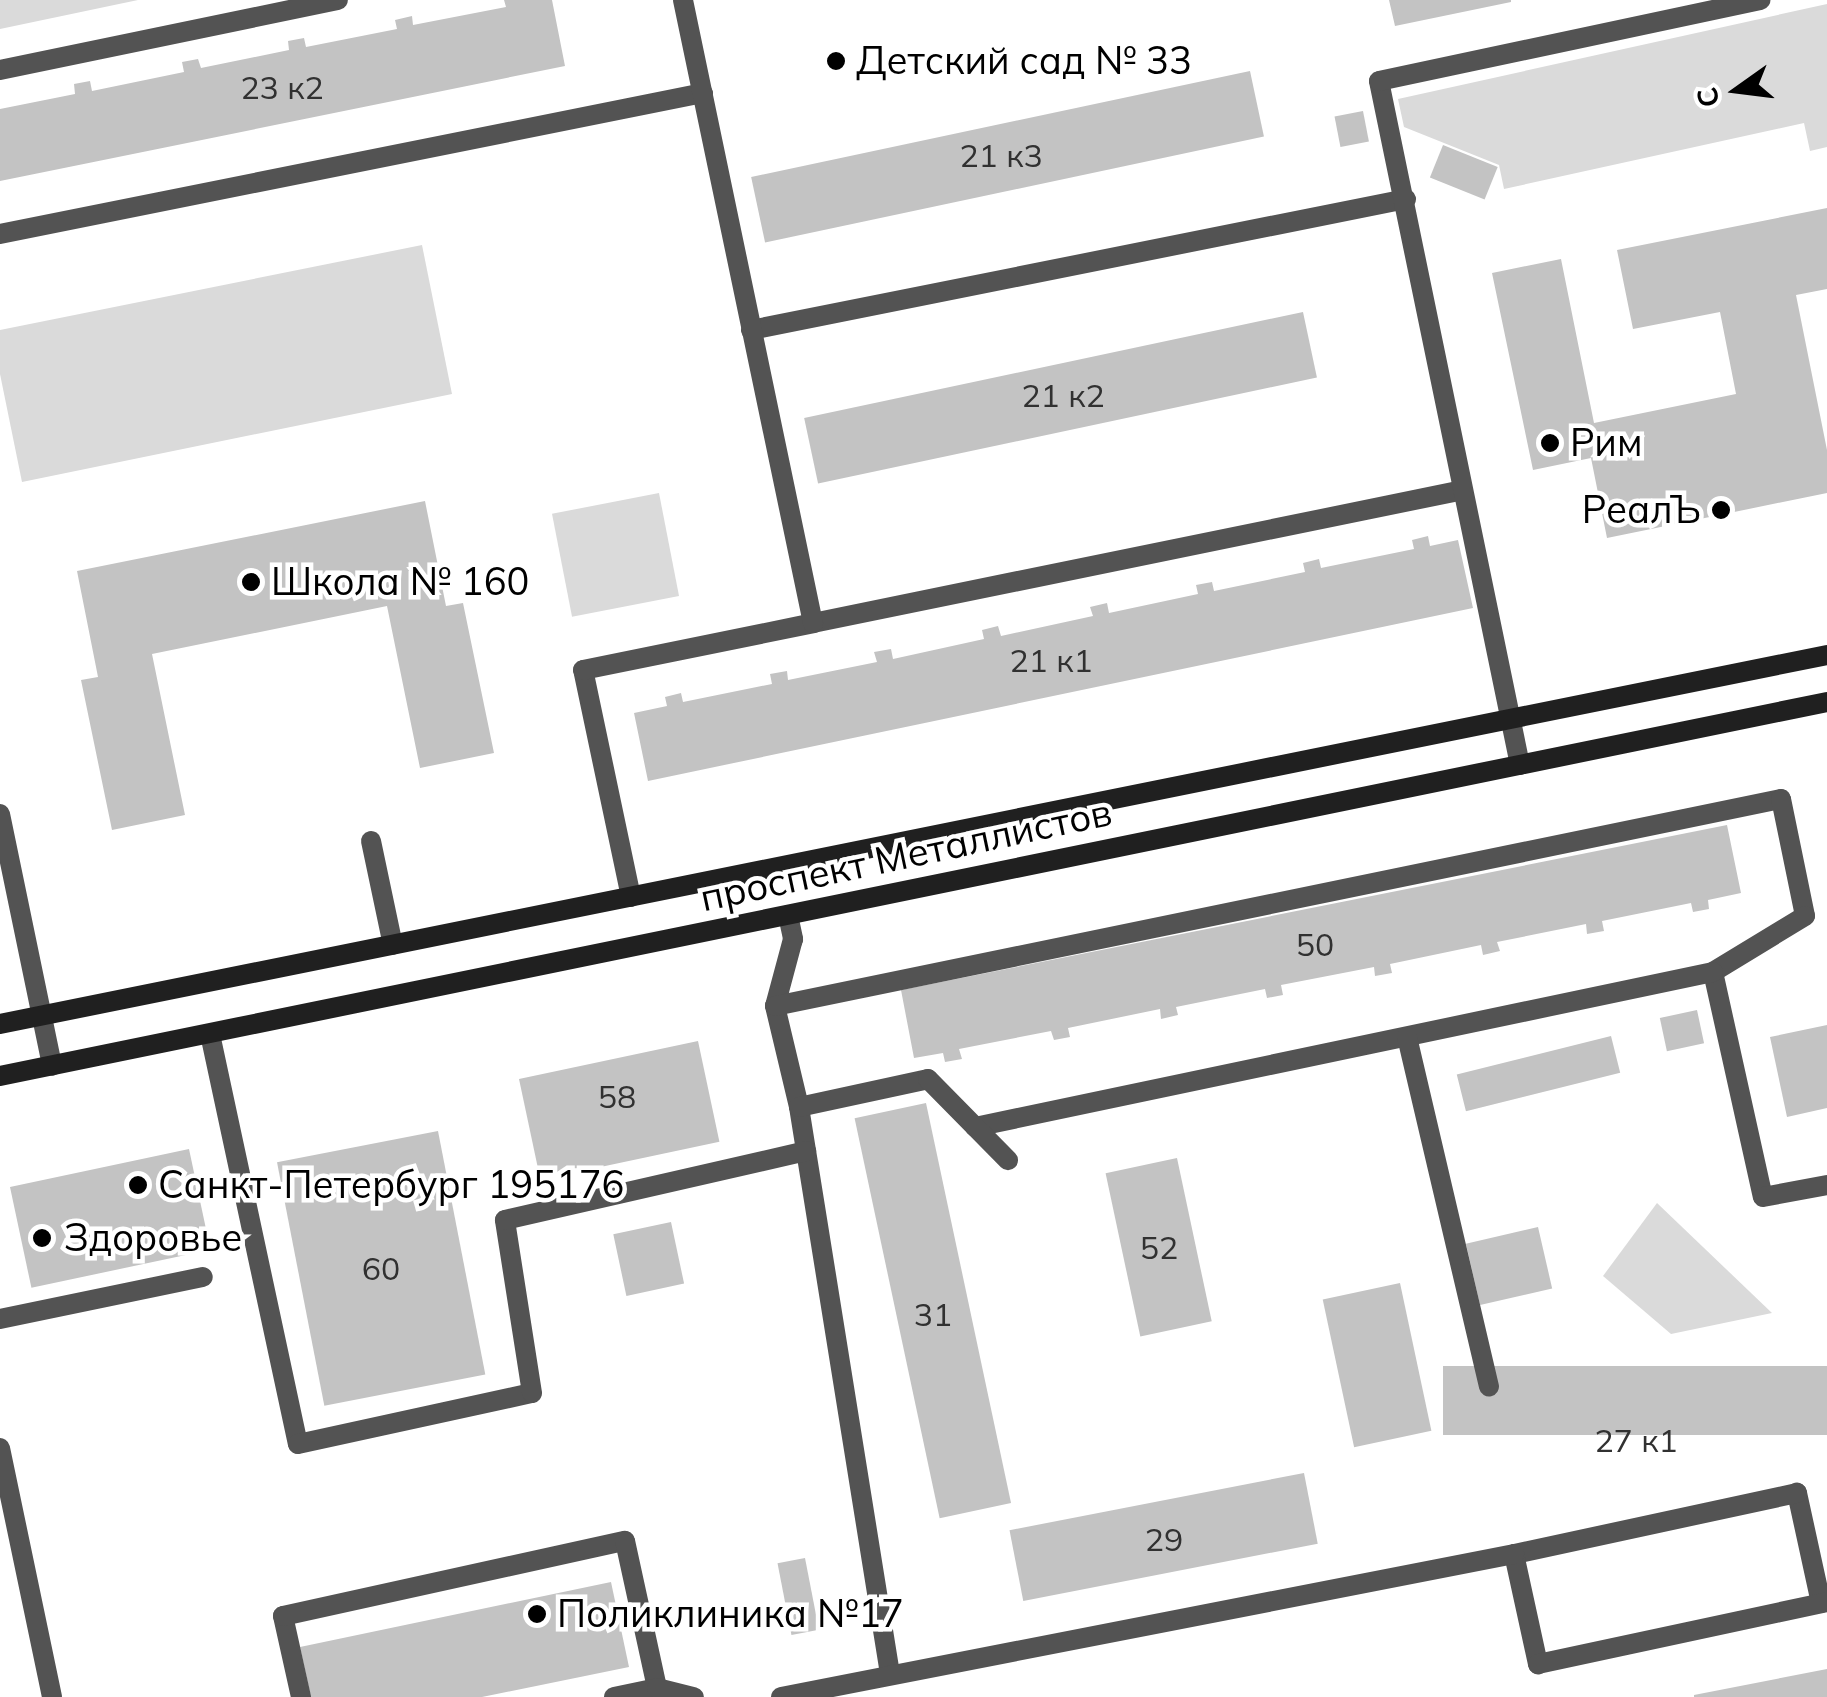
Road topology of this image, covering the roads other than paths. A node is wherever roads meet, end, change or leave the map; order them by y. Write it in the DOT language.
graph roads {
  1 [pos="338,0"];
  2 [pos="683,0"];
  3 [pos="1761,0"];
  4 [pos="0,70"];
  5 [pos="703,93"];
  6 [pos="1406,199"];
  7 [pos="0,234"];
  8 [pos="752,330"];
  9 [pos="1463,490"];
  10 [pos="813,623"];
  11 [pos="1827,655"];
  12 [pos="1827,702"];
  13 [pos="1511,719"];
  14 [pos="1520,765"];
  15 [pos="0,814"];
  16 [pos="371,840"];
  17 [pos="631,897"];
  18 [pos="788,915"];
  19 [pos="394,945"];
  20 [pos="1713,972"];
  21 [pos="776,1006"];
  22 [pos="41,1016"];
  23 [pos="0,1024"];
  24 [pos="210,1034"];
  25 [pos="1406,1037"];
  26 [pos="52,1066"];
  27 [pos="0,1076"];
  28 [pos="798,1107"];
  29 [pos="975,1127"];
  30 [pos="806,1151"];
  31 [pos="1008,1160"];
  32 [pos="1827,1184"];
  33 [pos="203,1277"];
  34 [pos="0,1319"];
  35 [pos="1488,1386"];
  36 [pos="0,1448"];
  37 [pos="4,1484"];
  38 [pos="1514,1554"];
  39 [pos="1824,1602"];
  40 [pos="890,1674"];
  41 [pos="657,1688"];
  42 [pos="52,1697"];
  43 [pos="301,1697"];
  44 [pos="614,1697"];
  45 [pos="694,1697"];
  46 [pos="781,1697"];
  1 -- 4 [label="street"];
  2 -- 5 [label="street"];
  3 -- 6 [label="street"];
  5 -- 7 [label="street"];
  5 -- 8 [label="street"];
  6 -- 8 [label="street"];
  6 -- 9 [label="street"];
  8 -- 10 [label="street"];
  9 -- 10 [label="street"];
  9 -- 13 [label="street"];
  10 -- 17 [label="street"];
  11 -- 13 [label="street, проспект Металлистов"];
  12 -- 14 [label="street, проспект Металлистов"];
  13 -- 14 [label="street"];
  13 -- 17 [label="street, проспект Металлистов"];
  14 -- 18 [label="street, проспект Металлистов"];
  15 -- 22 [label="street"];
  16 -- 19 [label="street"];
  17 -- 19 [label="street, проспект Металлистов"];
  18 -- 21 [label="street"];
  18 -- 24 [label="street, проспект Металлистов"];
  19 -- 22 [label="street, проспект Металлистов"];
  20 -- 21 [label="street"];
  20 -- 25 [label="street"];
  20 -- 32 [label="street"];
  21 -- 28 [label="street"];
  22 -- 23 [label="street, проспект Металлистов"];
  22 -- 26 [label="street"];
  24 -- 26 [label="street, проспект Металлистов"];
  24 -- 30 [label="street"];
  25 -- 29 [label="street"];
  25 -- 35 [label="street"];
  26 -- 27 [label="street, проспект Металлистов"];
  28 -- 29 [label="street"];
  28 -- 30 [label="street"];
  29 -- 31 [label="street"];
  30 -- 40 [label="street"];
  33 -- 34 [label="street"];
  36 -- 37 [label="street"];
  37 -- 42 [label="street"];
  38 -- 39 [label="street"];
  38 -- 39 [label="street"];
  38 -- 40 [label="street"];
  40 -- 46 [label="street"];
  41 -- 43 [label="street"];
  41 -- 44 [label="street"];
  41 -- 45 [label="street"];
}
